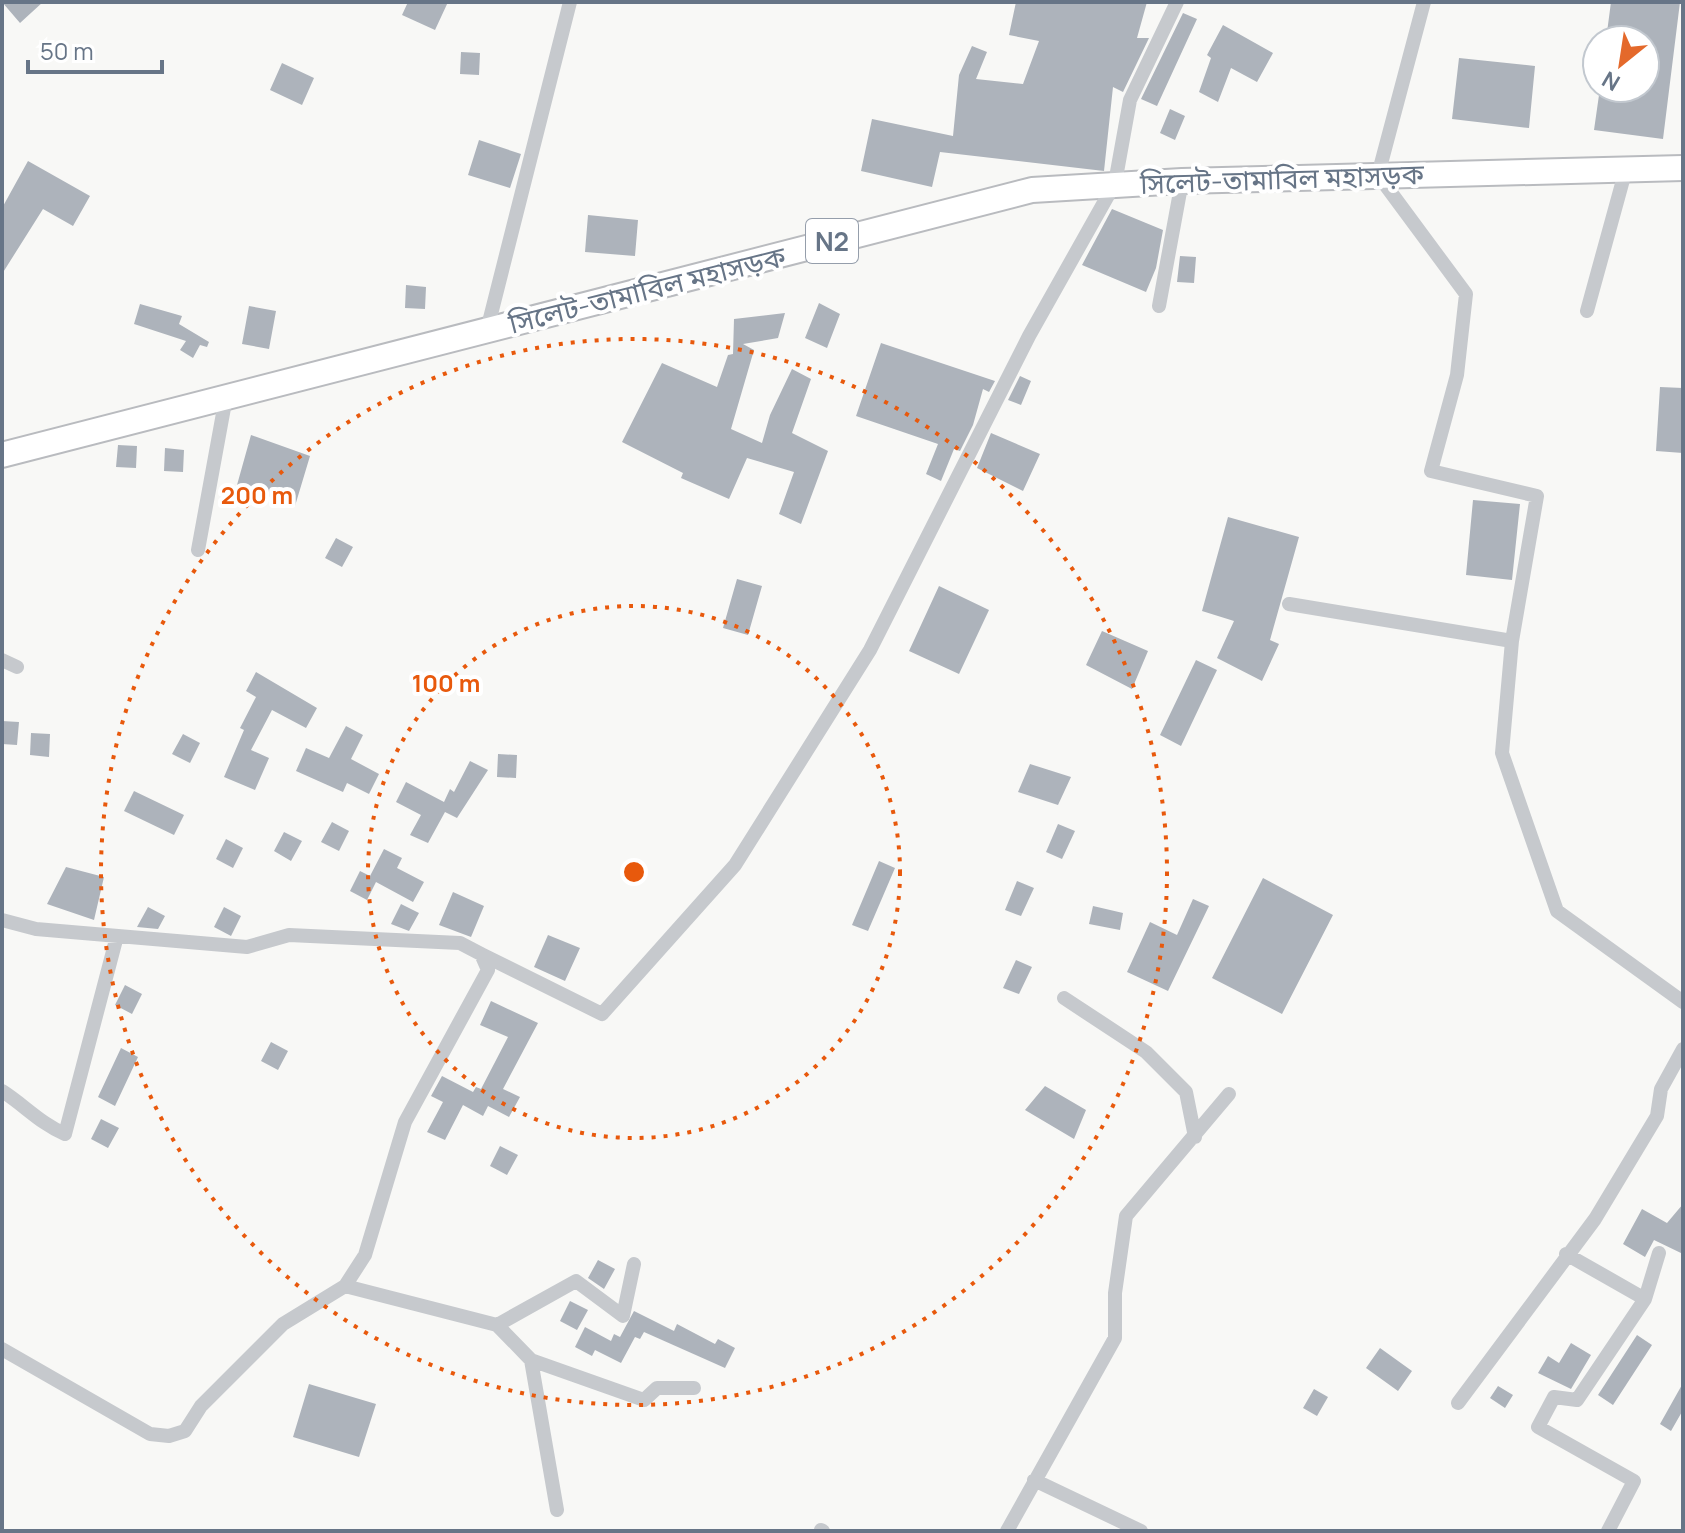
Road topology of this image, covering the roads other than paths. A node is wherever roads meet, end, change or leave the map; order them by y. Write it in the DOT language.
graph roads {
  1 [pos="570,2"];
  2 [pos="1177,2"];
  3 [pos="1424,2"];
  4 [pos="1683,168"];
  5 [pos="1626,169"];
  6 [pos="1378,175"];
  7 [pos="1182,181"];
  8 [pos="1115,183"];
  9 [pos="1159,306"];
  10 [pos="1587,311"];
  11 [pos="487,330"];
  12 [pos="226,397"];
  13 [pos="2,455"];
  14 [pos="198,550"];
  15 [pos="1289,604"];
  16 [pos="1512,641"];
  17 [pos="2,660"];
  18 [pos="17,667"];
  19 [pos="2,920"];
  20 [pos="117,936"];
  21 [pos="481,954"];
  22 [pos="1064,998"];
  23 [pos="1683,1002"];
  24 [pos="1683,1049"];
  25 [pos="2,1091"];
  26 [pos="1229,1094"];
  27 [pos="1195,1137"];
  28 [pos="1659,1253"];
  29 [pos="1566,1254"];
  30 [pos="634,1264"];
  31 [pos="345,1286"];
  32 [pos="1645,1299"];
  33 [pos="497,1325"];
  34 [pos="2,1349"];
  35 [pos="531,1360"];
  36 [pos="694,1388"];
  37 [pos="1458,1403"];
  38 [pos="1034,1480"];
  39 [pos="557,1510"];
  40 [pos="1007,1531"];
  41 [pos="1141,1531"];
  42 [pos="1608,1531"];
  1 -- 11 [label="street"];
  2 -- 8 [label="street"];
  3 -- 6 [label="street"];
  4 -- 5 [label="highway, সিলেট-তামাবিল মহাসড়ক / N2"];
  5 -- 6 [label="highway, সিলেট-তামাবিল মহাসড়ক / N2"];
  5 -- 10 [label="street"];
  6 -- 7 [label="highway, সিলেট-তামাবিল মহাসড়ক / N2"];
  6 -- 16 [label="street"];
  7 -- 8 [label="highway, সিলেট-তামাবিল মহাসড়ক / N2"];
  7 -- 9 [label="street"];
  8 -- 11 [label="highway, সিলেট-তামাবিল মহাসড়ক / N2"];
  8 -- 21 [label="street"];
  11 -- 12 [label="highway, সিলেট-তামাবিল মহাসড়ক / N2"];
  12 -- 13 [label="highway, সিলেট-তামাবিল মহাসড়ক / N2"];
  12 -- 14 [label="street"];
  15 -- 16 [label="street"];
  16 -- 23 [label="street"];
  17 -- 18 [label="street"];
  19 -- 20 [label="street"];
  20 -- 21 [label="street"];
  20 -- 25 [label="street"];
  21 -- 31 [label="street"];
  22 -- 27 [label="street"];
  24 -- 29 [label="street"];
  26 -- 27 [label="street"];
  27 -- 38 [label="street"];
  28 -- 32 [label="street"];
  29 -- 32 [label="street"];
  29 -- 37 [label="street"];
  30 -- 33 [label="street"];
  31 -- 33 [label="street"];
  31 -- 34 [label="street"];
  32 -- 42 [label="street"];
  33 -- 35 [label="street"];
  35 -- 36 [label="street"];
  35 -- 39 [label="street"];
  38 -- 40 [label="street"];
  38 -- 41 [label="street"];
}
